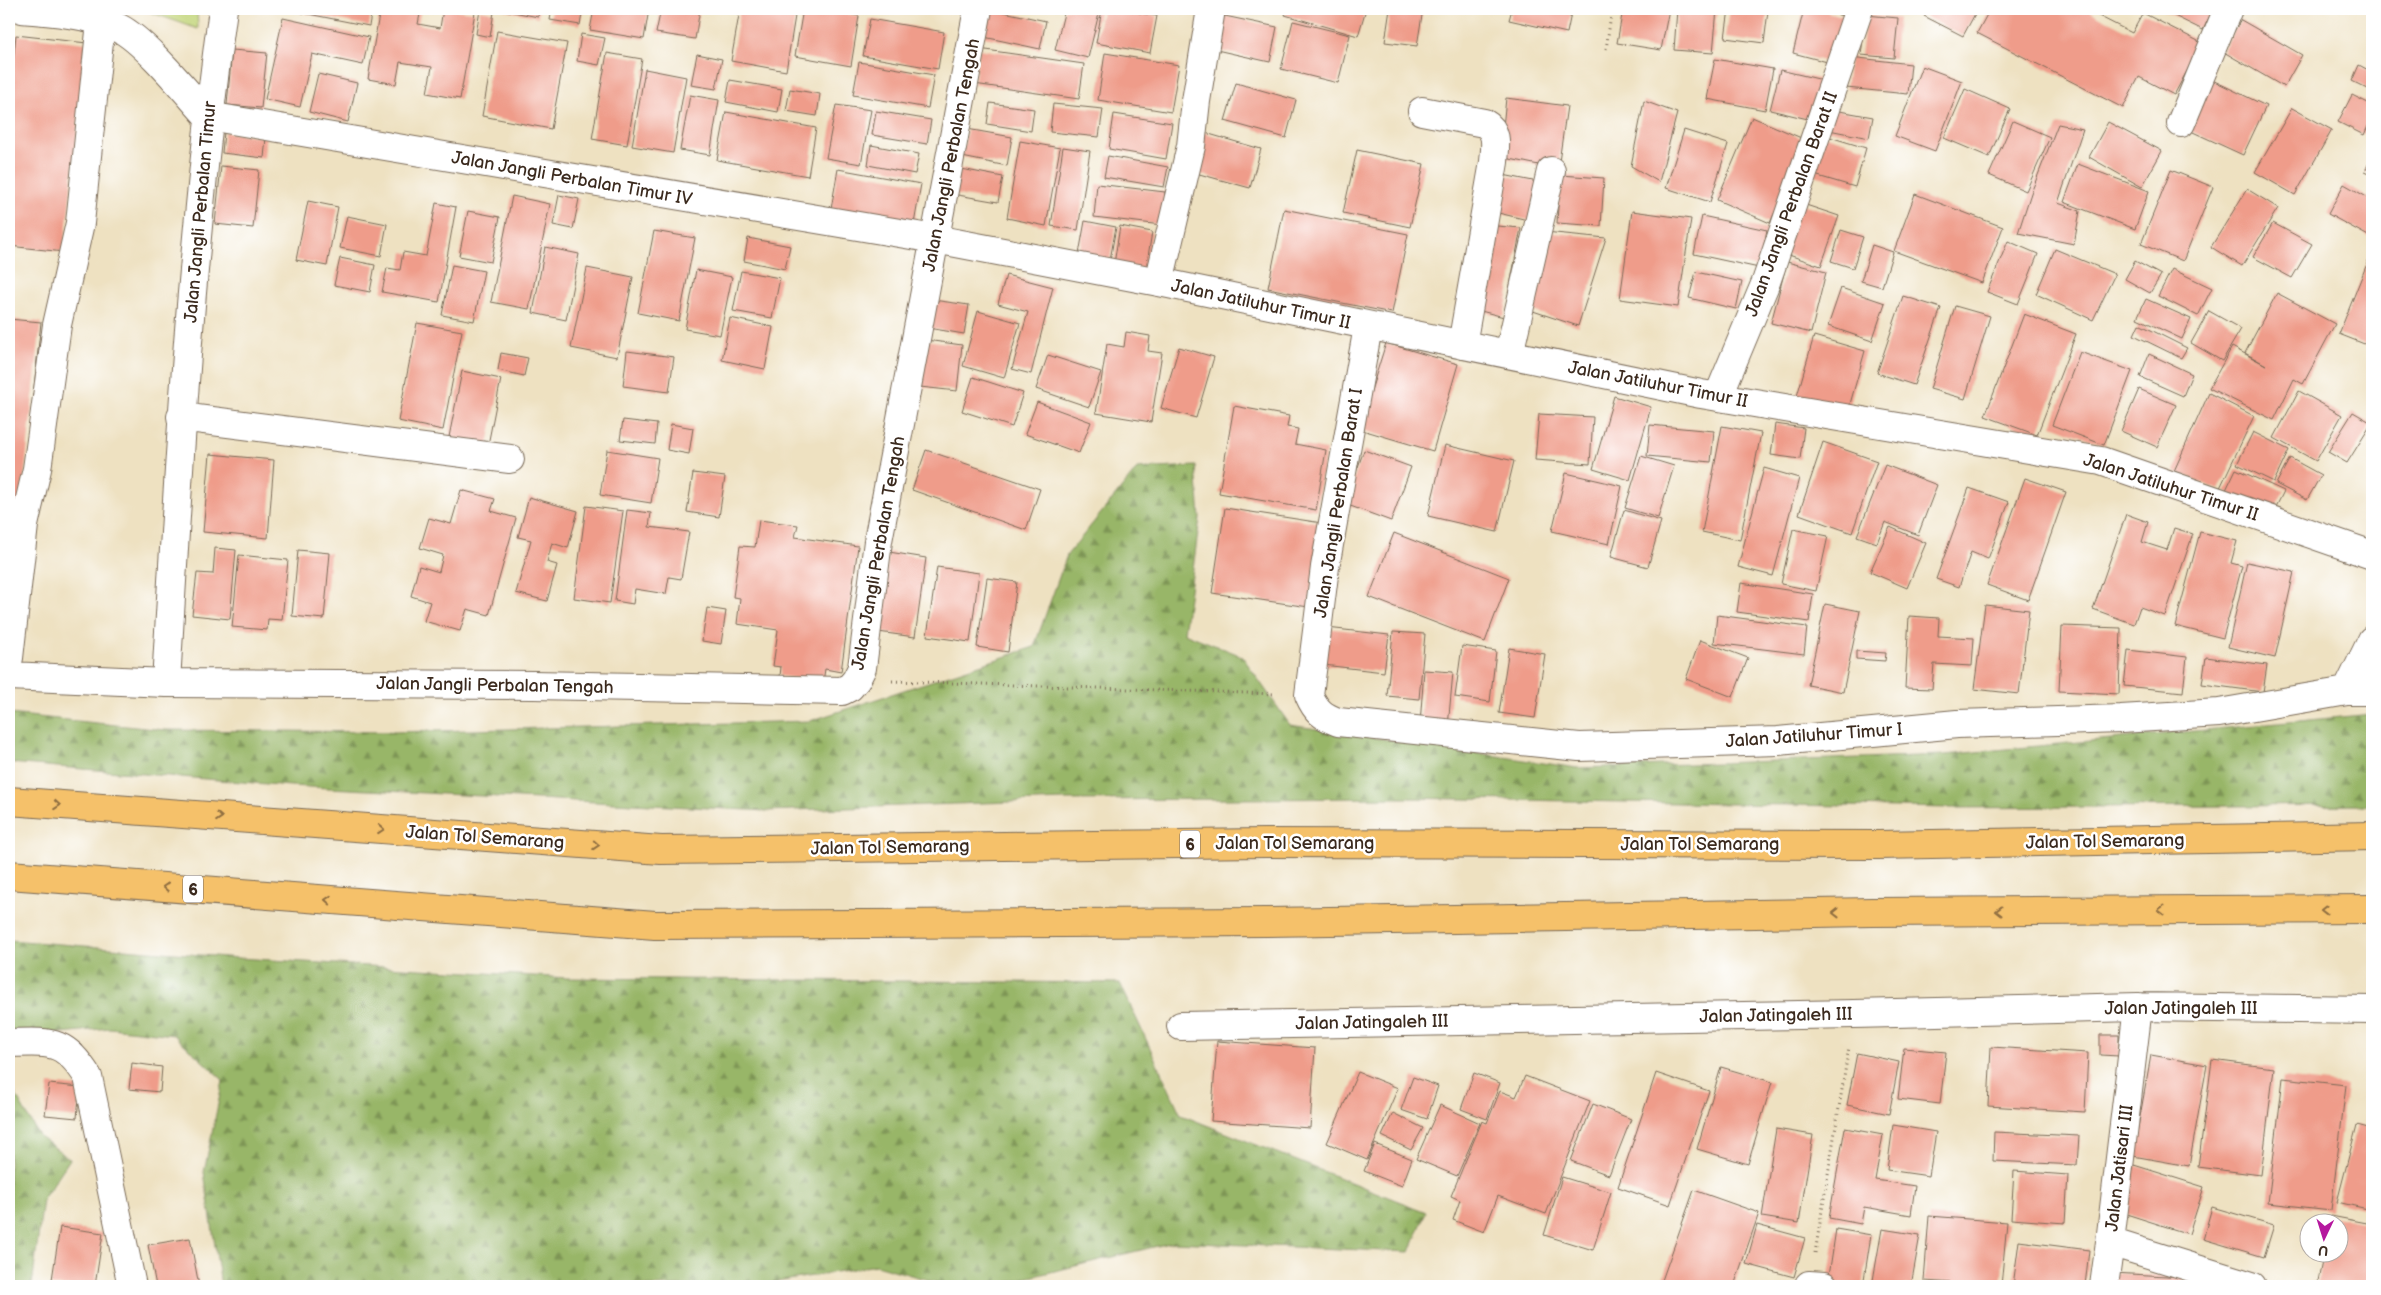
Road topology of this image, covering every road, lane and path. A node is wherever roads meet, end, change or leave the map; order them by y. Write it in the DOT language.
graph roads {
  1 [pos="22,9"];
  2 [pos="223,9"];
  3 [pos="978,9"];
  4 [pos="1211,9"];
  5 [pos="1612,9"];
  6 [pos="1859,9"];
  7 [pos="2228,9"];
  8 [pos="101,22"];
  9 [pos="1606,50"];
  10 [pos="1422,111"];
  11 [pos="208,116"];
  12 [pos="2181,123"];
  13 [pos="1551,171"];
  14 [pos="935,239"];
  15 [pos="1159,282"];
  16 [pos="1368,327"];
  17 [pos="1462,345"];
  18 [pos="1509,354"];
  19 [pos="1718,397"];
  20 [pos="181,416"];
  21 [pos="510,459"];
  22 [pos="2372,555"];
  23 [pos="2372,640"];
  24 [pos="9,658"];
  25 [pos="9,676"];
  26 [pos="856,680"];
  27 [pos="166,683"];
  28 [pos="1310,687"];
  29 [pos="2360,691"];
  30 [pos="9,801"];
  31 [pos="2372,836"];
  32 [pos="9,875"];
  33 [pos="2372,909"];
  34 [pos="2138,1007"];
  35 [pos="2372,1010"];
  36 [pos="1854,1014"];
  37 [pos="1181,1026"];
  38 [pos="9,1043"];
  39 [pos="2110,1242"];
  40 [pos="132,1286"];
  41 [pos="1816,1286"];
  42 [pos="2104,1286"];
  43 [pos="2252,1286"];
  1 -- 8 [label="street"];
  2 -- 11 [label="street, Jalan Jangli Perbalan Timur"];
  3 -- 14 [label="street, Jalan Jangli Perbalan Tengah"];
  4 -- 15 [label="street"];
  5 -- 9 [label="path"];
  6 -- 19 [label="street, Jalan Jangli Perbalan Barat II"];
  7 -- 12 [label="street"];
  8 -- 11 [label="street"];
  8 -- 24 [label="street"];
  10 -- 17 [label="street"];
  11 -- 14 [label="street, Jalan Jangli Perbalan Timur IV"];
  11 -- 20 [label="street, Jalan Jangli Perbalan Timur"];
  13 -- 18 [label="street"];
  14 -- 15 [label="street, Jalan Jatiluhur Timur II"];
  14 -- 26 [label="street, Jalan Jangli Perbalan Tengah"];
  15 -- 16 [label="street, Jalan Jatiluhur Timur II"];
  16 -- 17 [label="street, Jalan Jatiluhur Timur II"];
  16 -- 28 [label="street, Jalan Jangli Perbalan Barat I"];
  17 -- 18 [label="street, Jalan Jatiluhur Timur II"];
  18 -- 19 [label="street, Jalan Jatiluhur Timur II"];
  19 -- 22 [label="street, Jalan Jatiluhur Timur II"];
  20 -- 21 [label="street"];
  20 -- 27 [label="street, Jalan Jangli Perbalan Timur"];
  23 -- 29 [label="street"];
  25 -- 27 [label="street, Jalan Jangli Perbalan Tengah"];
  26 -- 27 [label="street, Jalan Jangli Perbalan Tengah"];
  26 -- 28 [label="path"];
  28 -- 29 [label="street, Jalan Jatiluhur Timur I"];
  30 -- 31 [label="highway, Jalan Tol Semarang / 6, one-way"];
  33 -- 32 [label="highway, 6, one-way"];
  34 -- 35 [label="street, Jalan Jatingaleh III"];
  34 -- 36 [label="street, Jalan Jatingaleh III"];
  34 -- 39 [label="street, Jalan Jatisari III"];
  36 -- 37 [label="street, Jalan Jatingaleh III"];
  36 -- 41 [label="path"];
  38 -- 40 [label="street"];
  39 -- 42 [label="street"];
  39 -- 43 [label="street, Jalan Jatisari III"];
}
